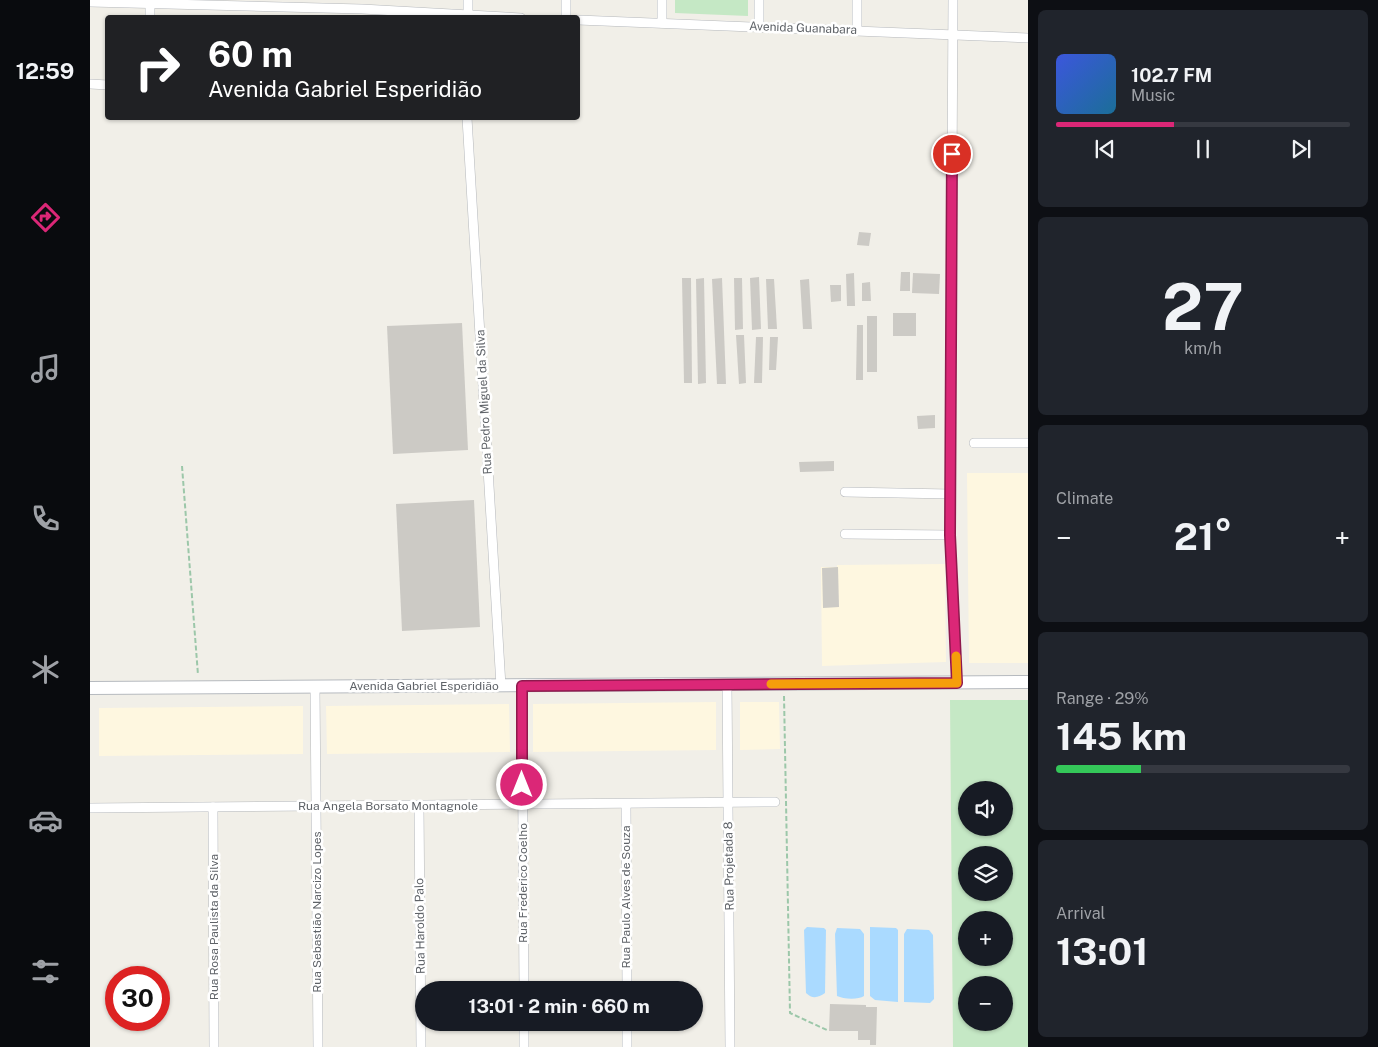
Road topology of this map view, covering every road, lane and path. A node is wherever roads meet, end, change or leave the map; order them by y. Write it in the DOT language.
graph roads {
  1 [pos="468,0"];
  2 [pos="566,0"];
  3 [pos="662,0"];
  4 [pos="759,0"];
  5 [pos="857,0"];
  6 [pos="953,0"];
  7 [pos="90,2"];
  8 [pos="150,2"];
  9 [pos="256,4"];
  10 [pos="362,5"];
  11 [pos="311,8"];
  12 [pos="150,15"];
  13 [pos="312,15"];
  14 [pos="458,15"];
  15 [pos="468,15"];
  16 [pos="566,15"];
  17 [pos="580,20"];
  18 [pos="662,24"];
  19 [pos="759,27"];
  20 [pos="857,30"];
  21 [pos="953,35"];
  22 [pos="1028,38"];
  23 [pos="90,84"];
  24 [pos="105,85"];
  25 [pos="467,120"];
  26 [pos="974,443"];
  27 [pos="1028,443"];
  28 [pos="182,466"];
  29 [pos="845,492"];
  30 [pos="950,494"];
  31 [pos="845,534"];
  32 [pos="950,535"];
  33 [pos="1028,682"];
  34 [pos="957,683"];
  35 [pos="728,684"];
  36 [pos="784,684"];
  37 [pos="501,686"];
  38 [pos="522,686"];
  39 [pos="199,687"];
  40 [pos="315,687"];
  41 [pos="90,688"];
  42 [pos="776,802"];
  43 [pos="728,803"];
  44 [pos="626,804"];
  45 [pos="522,805"];
  46 [pos="316,806"];
  47 [pos="419,806"];
  48 [pos="213,807"];
  49 [pos="90,808"];
  50 [pos="524,981"];
  51 [pos="627,981"];
  52 [pos="524,1031"];
  53 [pos="627,1031"];
  54 [pos="829,1031"];
  55 [pos="214,1047"];
  56 [pos="318,1047"];
  57 [pos="421,1047"];
  58 [pos="524,1047"];
  59 [pos="627,1047"];
  60 [pos="730,1047"];
  1 -- 15 [label="street"];
  2 -- 16 [label="street"];
  3 -- 18 [label="street"];
  4 -- 19 [label="street"];
  5 -- 20 [label="street"];
  6 -- 21 [label="street"];
  7 -- 8 [label="street"];
  8 -- 9 [label="street"];
  8 -- 12 [label="street"];
  9 -- 11 [label="street"];
  10 -- 11 [label="street"];
  10 -- 14 [label="street"];
  11 -- 13 [label="street"];
  17 -- 18 [label="street, Avenida Guanabara"];
  18 -- 19 [label="street, Avenida Guanabara"];
  19 -- 20 [label="street, Avenida Guanabara"];
  20 -- 21 [label="street, Avenida Guanabara"];
  21 -- 22 [label="street, Avenida Guanabara"];
  21 -- 30 [label="street"];
  23 -- 24 [label="street"];
  25 -- 37 [label="street, Rua Pedro Miguel da Silva"];
  26 -- 27 [label="street"];
  28 -- 39 [label="path"];
  29 -- 30 [label="street"];
  30 -- 32 [label="street"];
  31 -- 32 [label="street"];
  32 -- 34 [label="street"];
  33 -- 34 [label="main road, Avenida Gabriel Esperidião"];
  34 -- 36 [label="main road, Avenida Gabriel Esperidião"];
  35 -- 36 [label="main road, Avenida Gabriel Esperidião"];
  35 -- 38 [label="main road, Avenida Gabriel Esperidião"];
  35 -- 43 [label="street, Rua Projetada 8"];
  36 -- 54 [label="path"];
  37 -- 38 [label="main road, Avenida Gabriel Esperidião"];
  37 -- 40 [label="main road, Avenida Gabriel Esperidião"];
  38 -- 45 [label="street, Rua Frederico Coelho"];
  39 -- 40 [label="main road, Avenida Gabriel Esperidião"];
  39 -- 41 [label="main road, Avenida Gabriel Esperidião"];
  40 -- 46 [label="street, Rua Sebastião Narcizo Lopes"];
  42 -- 43 [label="street, Rua Angela Borsato Montagnole"];
  43 -- 44 [label="street, Rua Angela Borsato Montagnole"];
  43 -- 60 [label="street, Rua Projetada 8"];
  44 -- 45 [label="street, Rua Angela Borsato Montagnole"];
  44 -- 51 [label="street, Rua Paulo Alves de Souza"];
  45 -- 47 [label="street, Rua Angela Borsato Montagnole"];
  45 -- 50 [label="street, Rua Frederico Coelho"];
  46 -- 47 [label="street, Rua Angela Borsato Montagnole"];
  46 -- 48 [label="street, Rua Angela Borsato Montagnole"];
  46 -- 56 [label="street, Rua Sebastião Narcizo Lopes"];
  47 -- 57 [label="street, Rua Haroldo Palo"];
  48 -- 49 [label="street, Rua Angela Borsato Montagnole"];
  48 -- 55 [label="street, Rua Rosa Paulista da Silva"];
  52 -- 58 [label="street"];
  53 -- 59 [label="street"];
}
